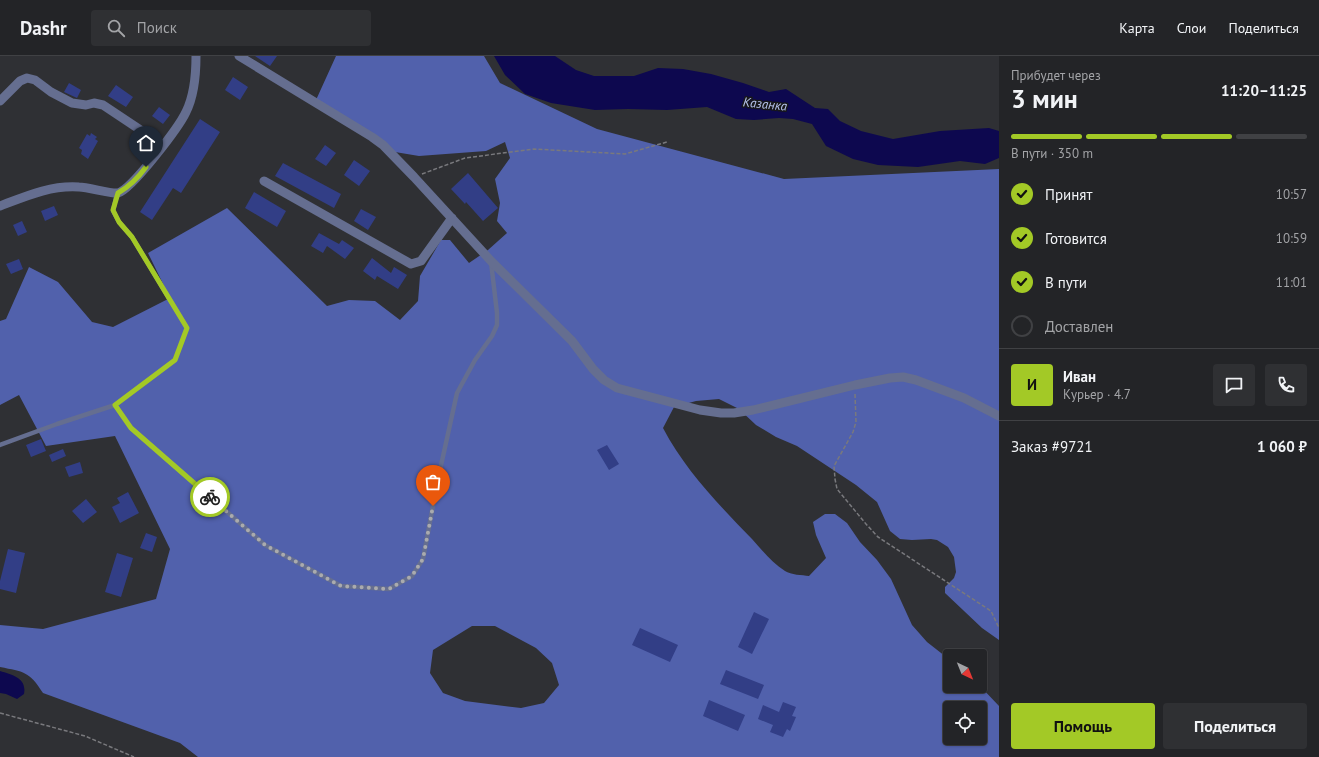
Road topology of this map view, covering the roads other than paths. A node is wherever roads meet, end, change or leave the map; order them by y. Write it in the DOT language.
graph roads {
  1 [pos="196,56"];
  2 [pos="239,56"];
  3 [pos="0,101"];
  4 [pos="163,145"];
  5 [pos="264,181"];
  6 [pos="118,193"];
  7 [pos="0,206"];
  8 [pos="452,218"];
  9 [pos="491,261"];
  10 [pos="115,405"];
  11 [pos="999,416"];
  12 [pos="0,445"];
  1 -- 4 [label="street"];
  2 -- 8 [label="street"];
  3 -- 4 [label="street"];
  4 -- 6 [label="street"];
  5 -- 8 [label="street"];
  6 -- 7 [label="street"];
  6 -- 10 [label="lane"];
  8 -- 9 [label="street"];
  9 -- 10 [label="lane"];
  9 -- 11 [label="street"];
  10 -- 12 [label="lane"];
}
